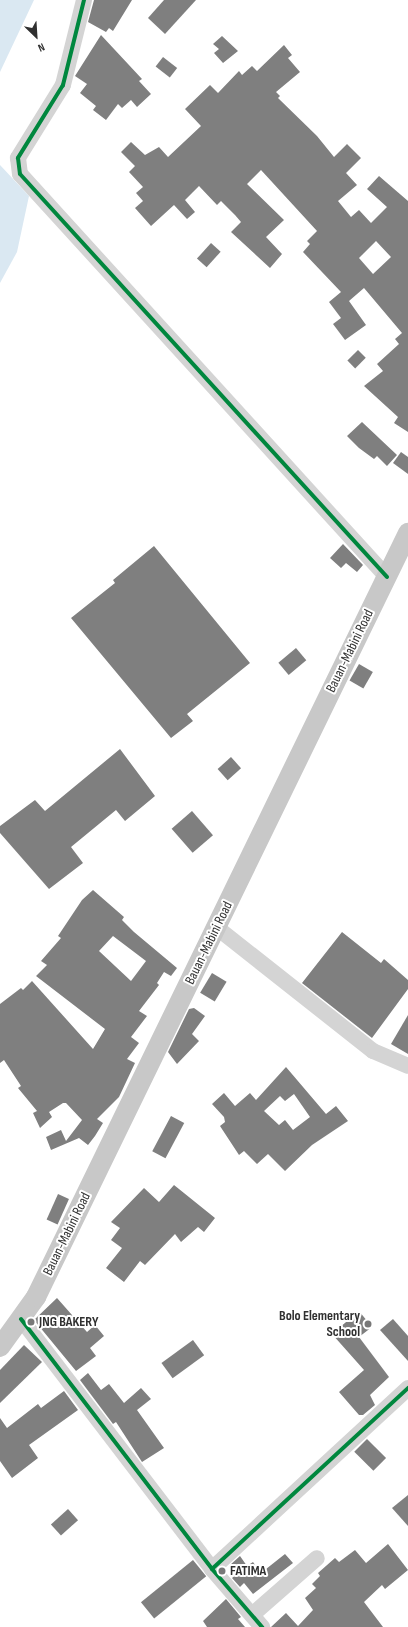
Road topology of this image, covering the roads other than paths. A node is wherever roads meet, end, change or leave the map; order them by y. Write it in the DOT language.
graph roads {
  1 [pos="84,0"];
  2 [pos="408,533"];
  3 [pos="387,577"];
  4 [pos="216,927"];
  5 [pos="408,1066"];
  6 [pos="20,1319"];
  7 [pos="0,1347"];
  8 [pos="408,1388"];
  9 [pos="317,1558"];
  10 [pos="212,1569"];
  11 [pos="257,1621"];
  1 -- 3 [label="street"];
  2 -- 3 [label="main road, Bauan-Mabini Road"];
  3 -- 4 [label="main road, Bauan-Mabini Road"];
  4 -- 5 [label="street"];
  4 -- 6 [label="main road, Bauan-Mabini Road"];
  6 -- 7 [label="main road, Bauan-Mabini Road"];
  6 -- 10 [label="street"];
  8 -- 10 [label="street"];
  9 -- 11 [label="street"];
  10 -- 11 [label="street"];
}
